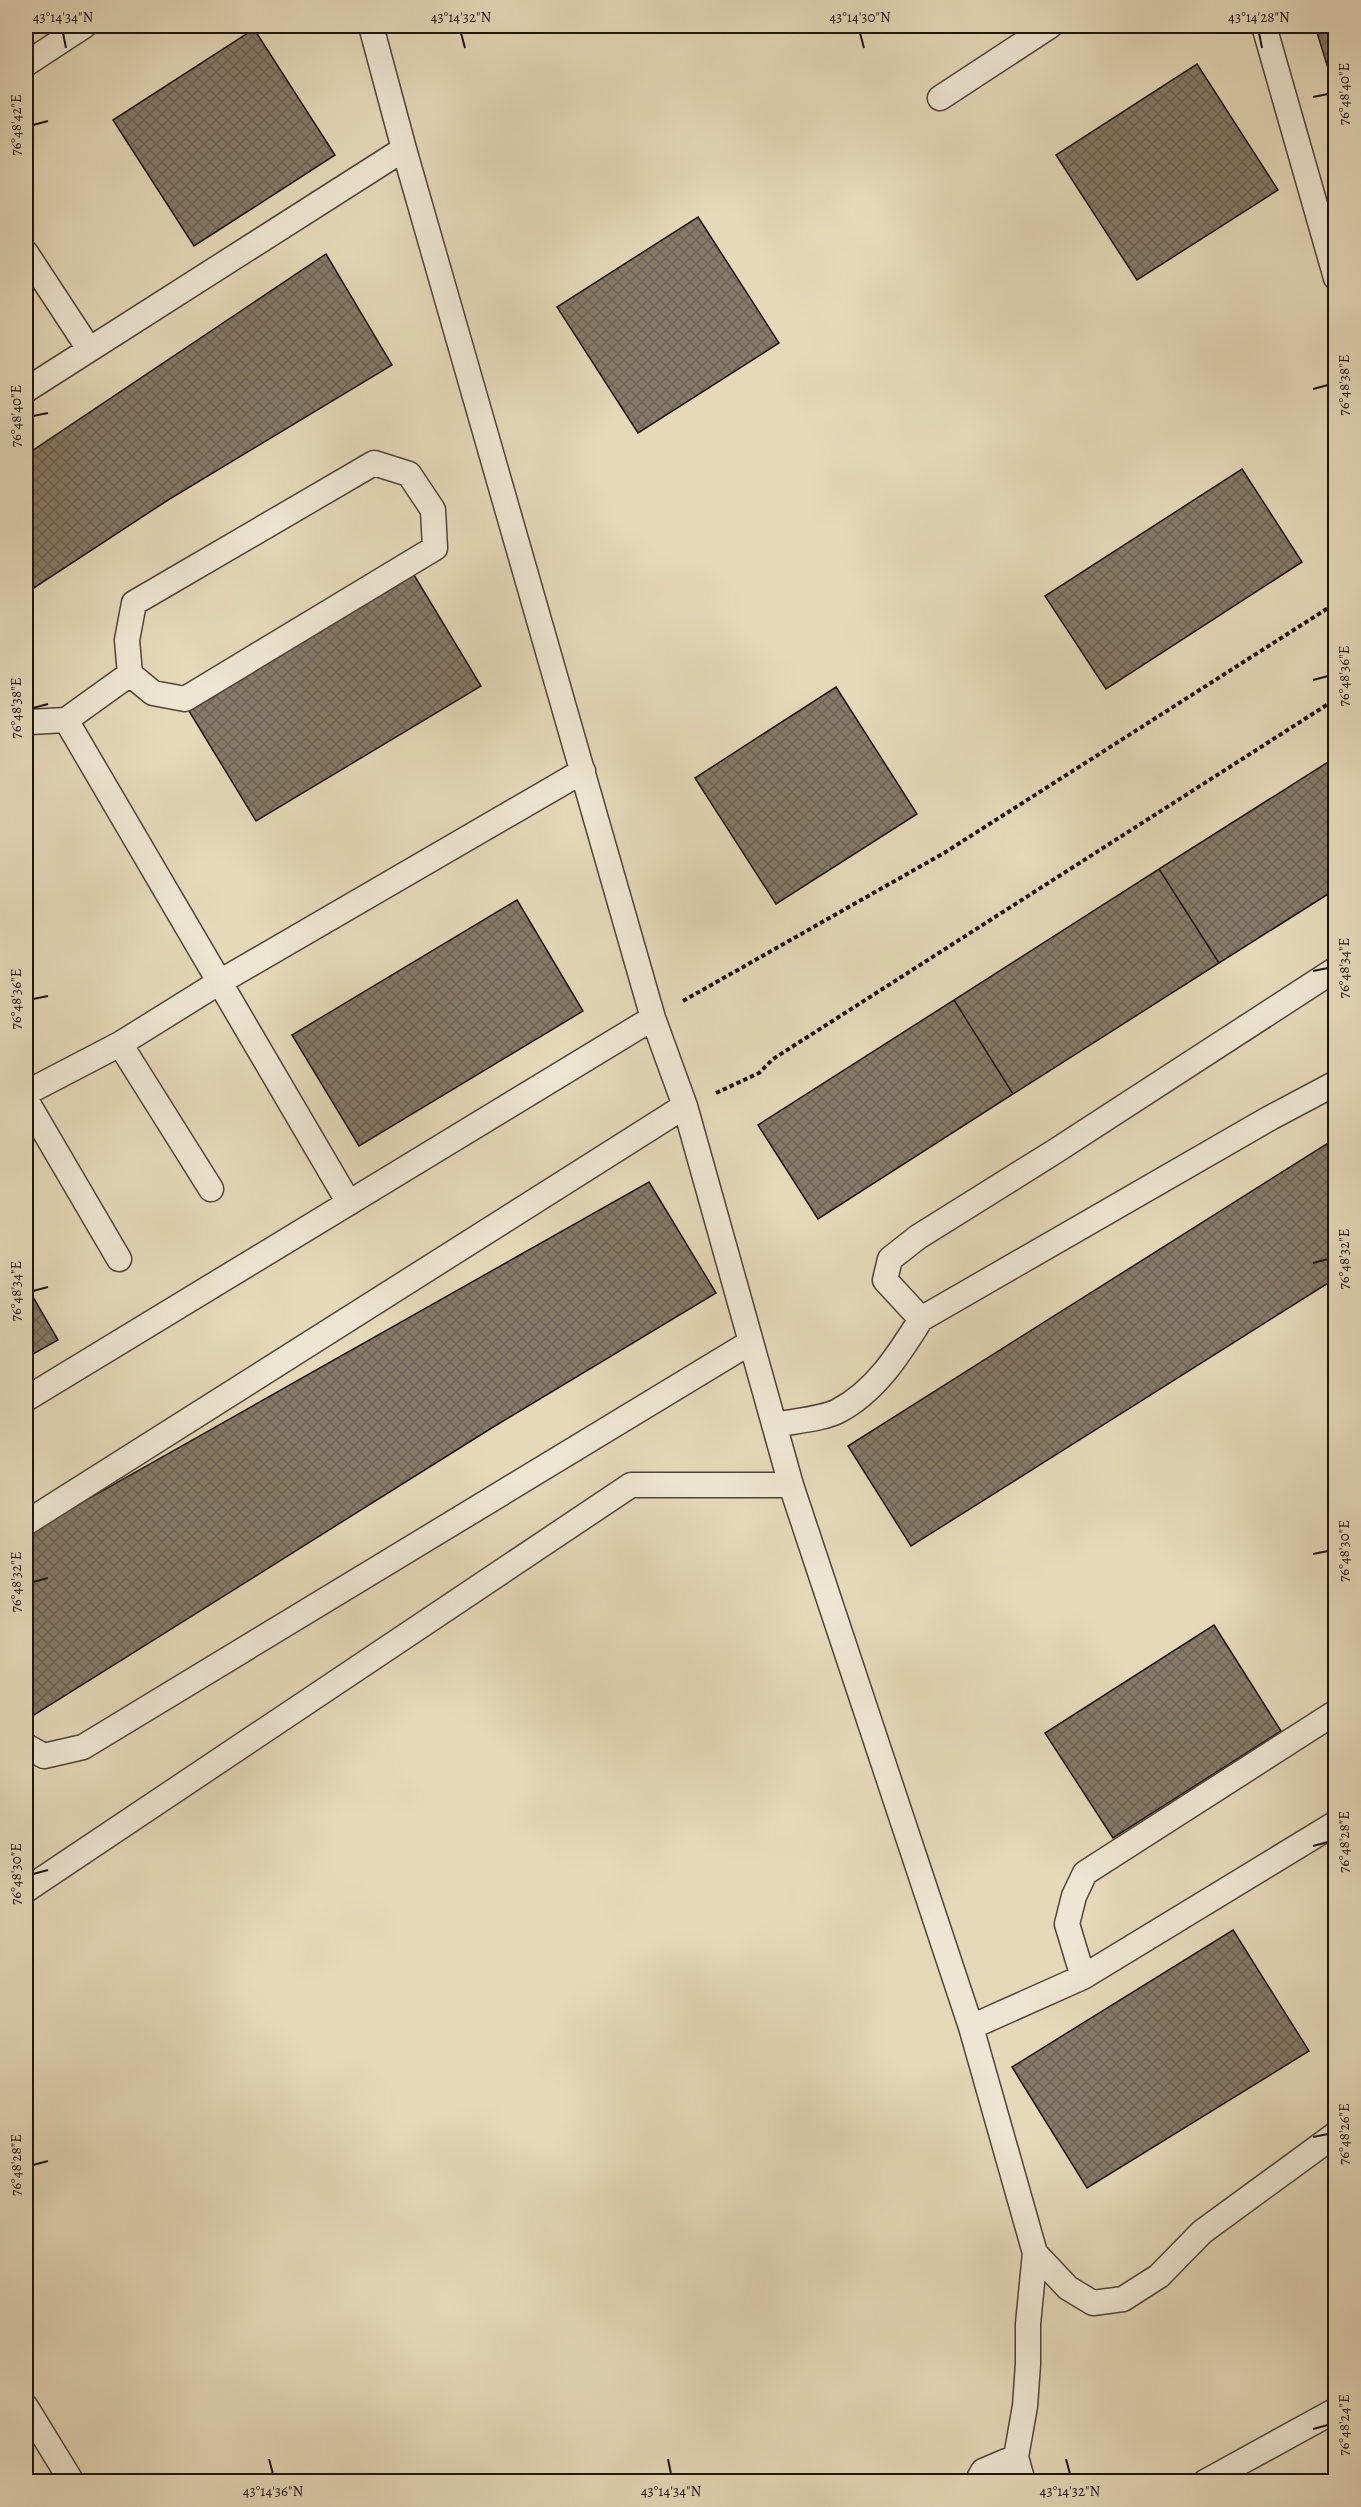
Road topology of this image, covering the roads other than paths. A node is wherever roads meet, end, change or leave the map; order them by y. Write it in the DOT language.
graph roads {
  1 [pos="84,26"];
  2 [pos="371,26"];
  3 [pos="1050,26"];
  4 [pos="1264,26"];
  5 [pos="26,63"];
  6 [pos="940,98"];
  7 [pos="404,149"];
  8 [pos="26,253"];
  9 [pos="1335,278"];
  10 [pos="89,350"];
  11 [pos="26,390"];
  12 [pos="130,674"];
  13 [pos="66,720"];
  14 [pos="26,725"];
  15 [pos="583,771"];
  16 [pos="1335,969"];
  17 [pos="218,983"];
  18 [pos="653,1018"];
  19 [pos="120,1044"];
  20 [pos="1335,1083"];
  21 [pos="26,1093"];
  22 [pos="26,1100"];
  23 [pos="685,1106"];
  24 [pos="211,1189"];
  25 [pos="349,1203"];
  26 [pos="118,1259"];
  27 [pos="921,1319"];
  28 [pos="751,1342"];
  29 [pos="26,1399"];
  30 [pos="775,1425"];
  31 [pos="791,1485"];
  32 [pos="26,1523"];
  33 [pos="1335,1712"];
  34 [pos="26,1746"];
  35 [pos="1335,1823"];
  36 [pos="26,1890"];
  37 [pos="1083,1977"];
  38 [pos="971,2027"];
  39 [pos="1335,2134"];
  40 [pos="1035,2253"];
  41 [pos="26,2407"];
  42 [pos="1335,2410"];
  43 [pos="1016,2457"];
  44 [pos="72,2481"];
  45 [pos="977,2481"];
  46 [pos="1023,2481"];
  47 [pos="1205,2481"];
  1 -- 5 [label="lane"];
  2 -- 7 [label="lane"];
  3 -- 6 [label="lane"];
  4 -- 9 [label="lane"];
  7 -- 10 [label="lane"];
  7 -- 15 [label="lane"];
  8 -- 10 [label="lane"];
  10 -- 11 [label="lane"];
  12 -- 12 [label="lane"];
  12 -- 13 [label="lane"];
  13 -- 14 [label="lane"];
  13 -- 17 [label="lane"];
  15 -- 17 [label="lane"];
  15 -- 18 [label="lane"];
  16 -- 27 [label="lane"];
  17 -- 19 [label="lane"];
  17 -- 25 [label="lane"];
  18 -- 23 [label="lane"];
  18 -- 25 [label="lane"];
  19 -- 21 [label="lane"];
  19 -- 24 [label="lane"];
  20 -- 27 [label="lane"];
  22 -- 26 [label="lane"];
  23 -- 28 [label="lane"];
  23 -- 32 [label="lane"];
  25 -- 29 [label="lane"];
  27 -- 30 [label="lane"];
  28 -- 30 [label="lane"];
  28 -- 34 [label="lane"];
  30 -- 31 [label="lane"];
  31 -- 36 [label="lane"];
  31 -- 38 [label="lane"];
  33 -- 37 [label="lane"];
  35 -- 37 [label="lane"];
  37 -- 38 [label="lane"];
  38 -- 40 [label="lane"];
  39 -- 40 [label="lane"];
  40 -- 43 [label="lane"];
  41 -- 44 [label="lane"];
  42 -- 47 [label="lane"];
  43 -- 45 [label="lane"];
  43 -- 46 [label="lane"];
}
